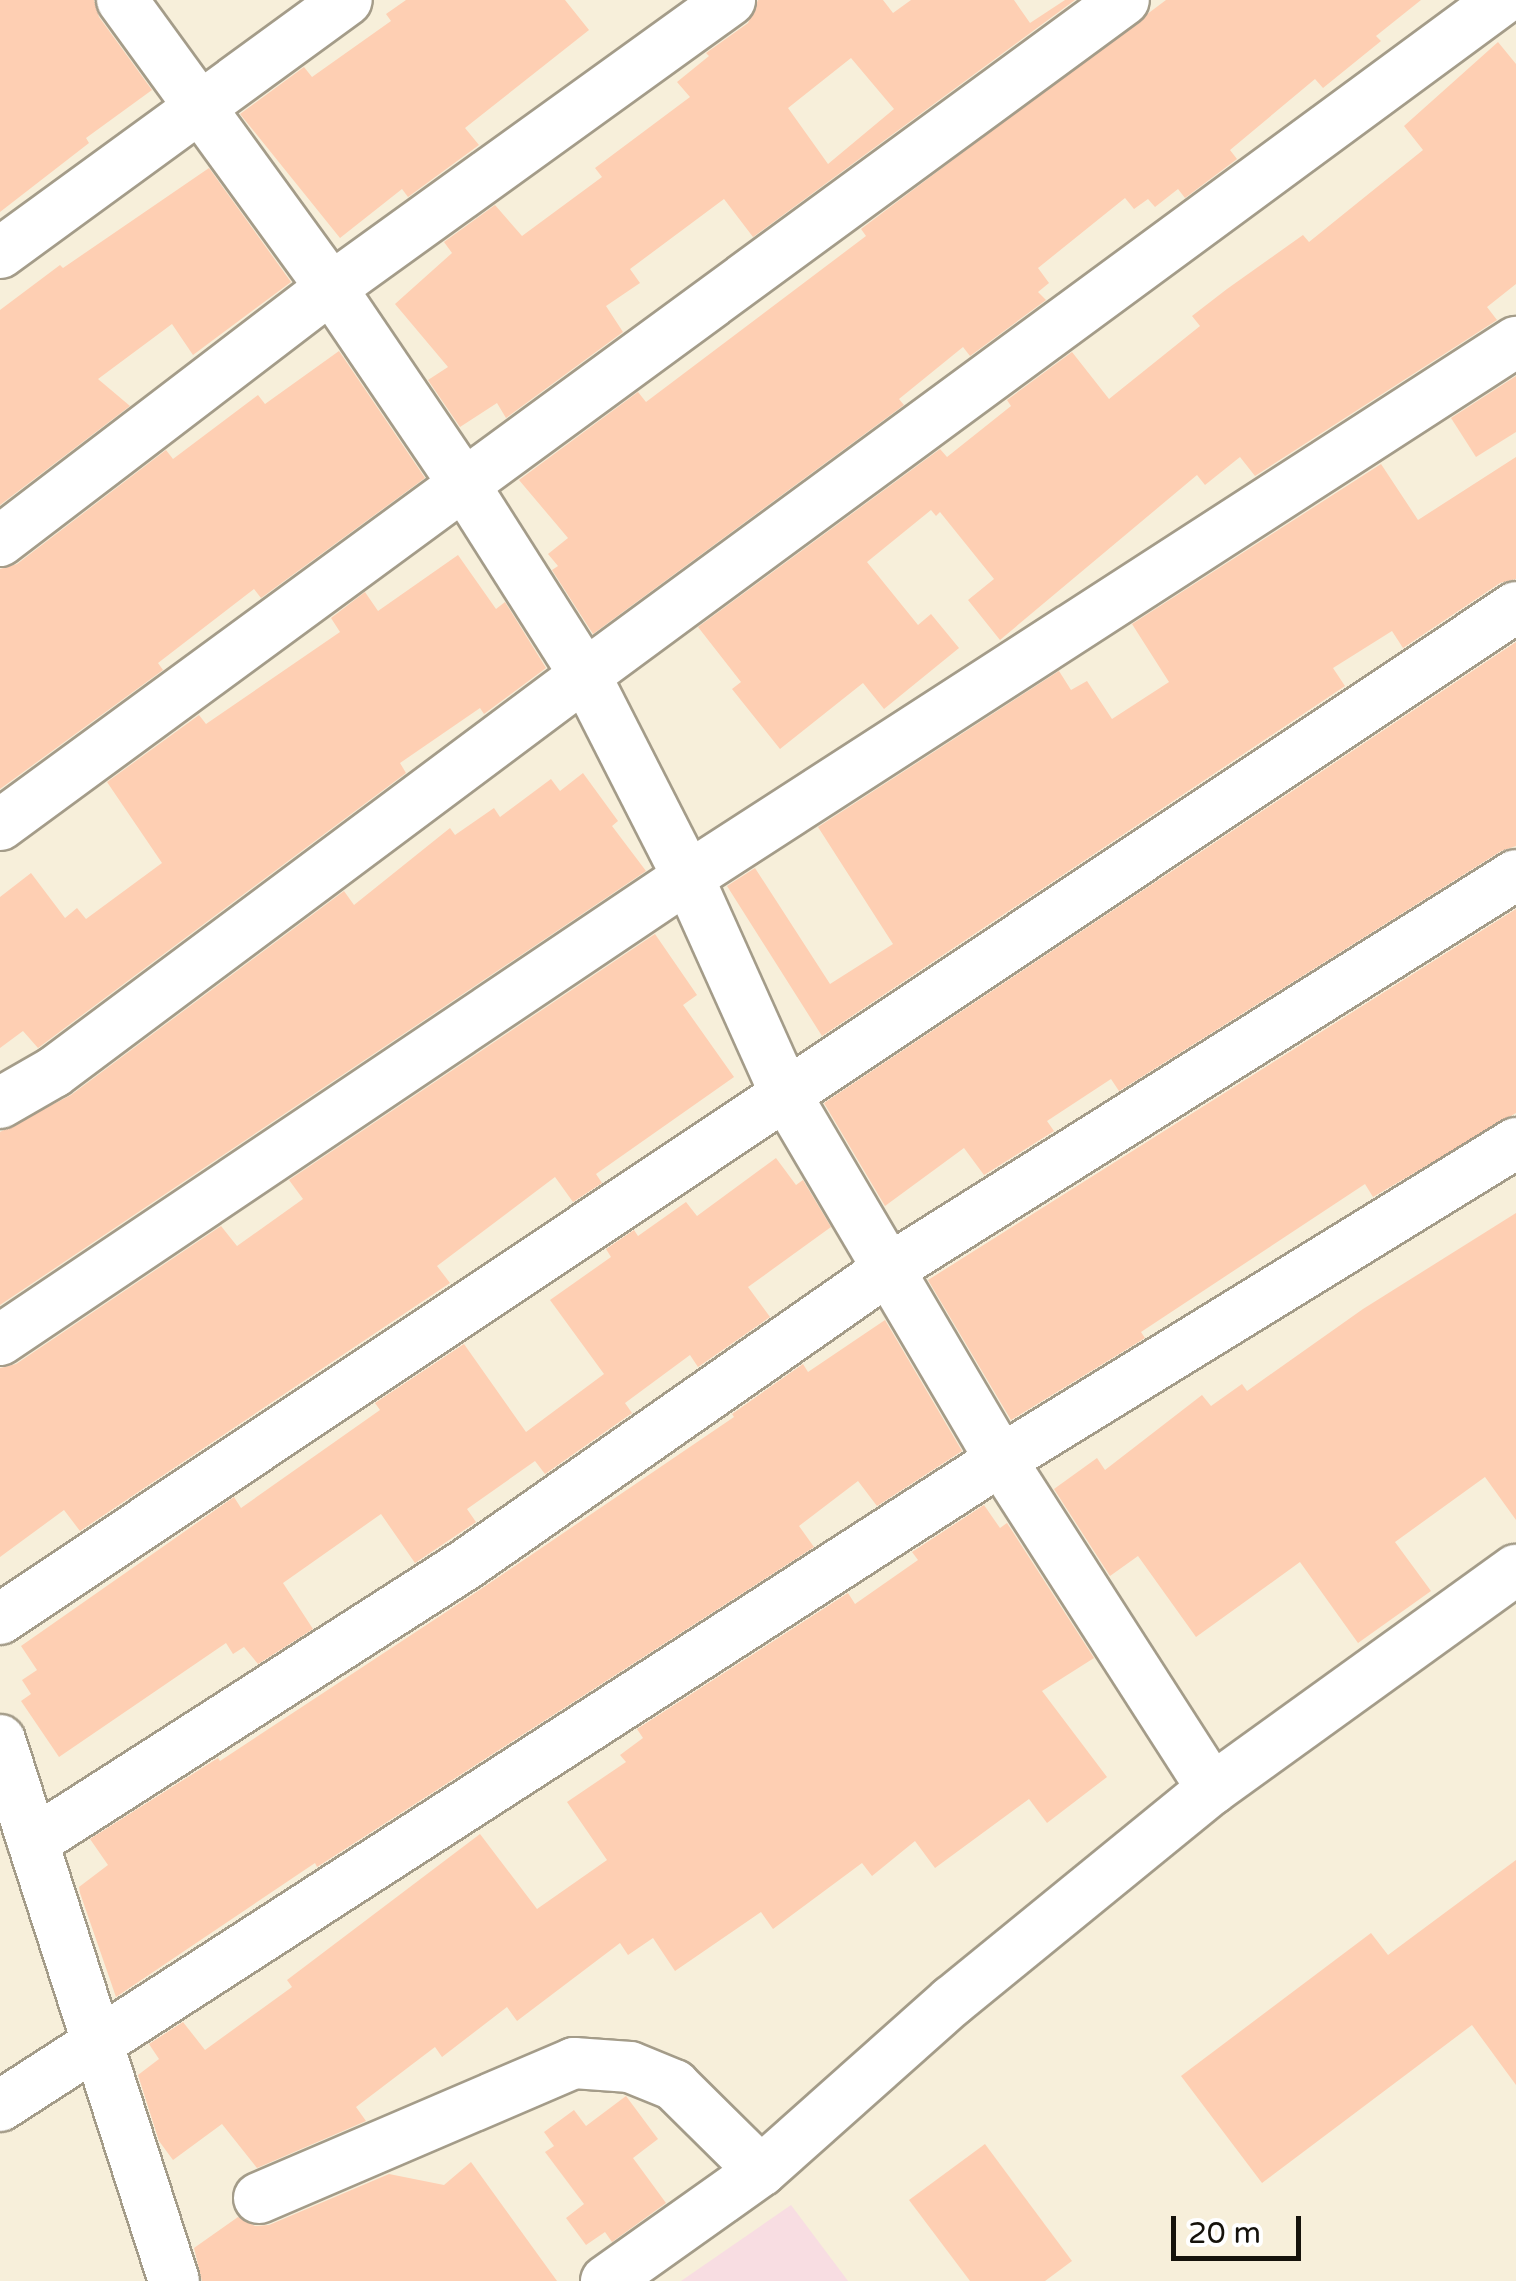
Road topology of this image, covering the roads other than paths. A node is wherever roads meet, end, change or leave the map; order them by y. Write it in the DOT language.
graph roads {
  1 [pos="122,0"];
  2 [pos="347,0"];
  3 [pos="730,0"];
  4 [pos="1124,0"];
  5 [pos="1502,0"];
  6 [pos="200,108"];
  7 [pos="0,253"];
  8 [pos="331,288"];
  9 [pos="1516,342"];
  10 [pos="463,483"];
  11 [pos="0,541"];
  12 [pos="1516,607"];
  13 [pos="585,675"];
  14 [pos="0,826"];
  15 [pos="1516,875"];
  16 [pos="688,877"];
  17 [pos="786,1096"];
  18 [pos="0,1104"];
  19 [pos="1516,1143"];
  20 [pos="886,1271"];
  21 [pos="0,1340"];
  22 [pos="1000,1460"];
  23 [pos="1516,1570"];
  24 [pos="0,1619"];
  25 [pos="0,1740"];
  26 [pos="1212,1789"];
  27 [pos="33,1842"];
  28 [pos="97,2046"];
  29 [pos="0,2106"];
  30 [pos="762,2171"];
  31 [pos="259,2198"];
  32 [pos="174,2281"];
  33 [pos="606,2281"];
  1 -- 6 [label="street"];
  2 -- 6 [label="street"];
  3 -- 8 [label="street"];
  4 -- 10 [label="street"];
  5 -- 13 [label="street"];
  6 -- 7 [label="street"];
  6 -- 8 [label="street"];
  8 -- 10 [label="street"];
  8 -- 11 [label="street"];
  9 -- 16 [label="street"];
  10 -- 13 [label="street"];
  10 -- 14 [label="street"];
  12 -- 17 [label="street"];
  13 -- 16 [label="street"];
  13 -- 18 [label="street"];
  15 -- 20 [label="street"];
  16 -- 17 [label="street"];
  16 -- 21 [label="street"];
  17 -- 20 [label="street"];
  17 -- 24 [label="street"];
  19 -- 22 [label="street"];
  20 -- 22 [label="street"];
  20 -- 27 [label="street"];
  22 -- 26 [label="street"];
  22 -- 28 [label="street"];
  23 -- 26 [label="street"];
  25 -- 27 [label="street"];
  26 -- 30 [label="street"];
  27 -- 28 [label="street"];
  28 -- 29 [label="street"];
  28 -- 32 [label="street"];
  30 -- 31 [label="street"];
  30 -- 33 [label="street"];
}
